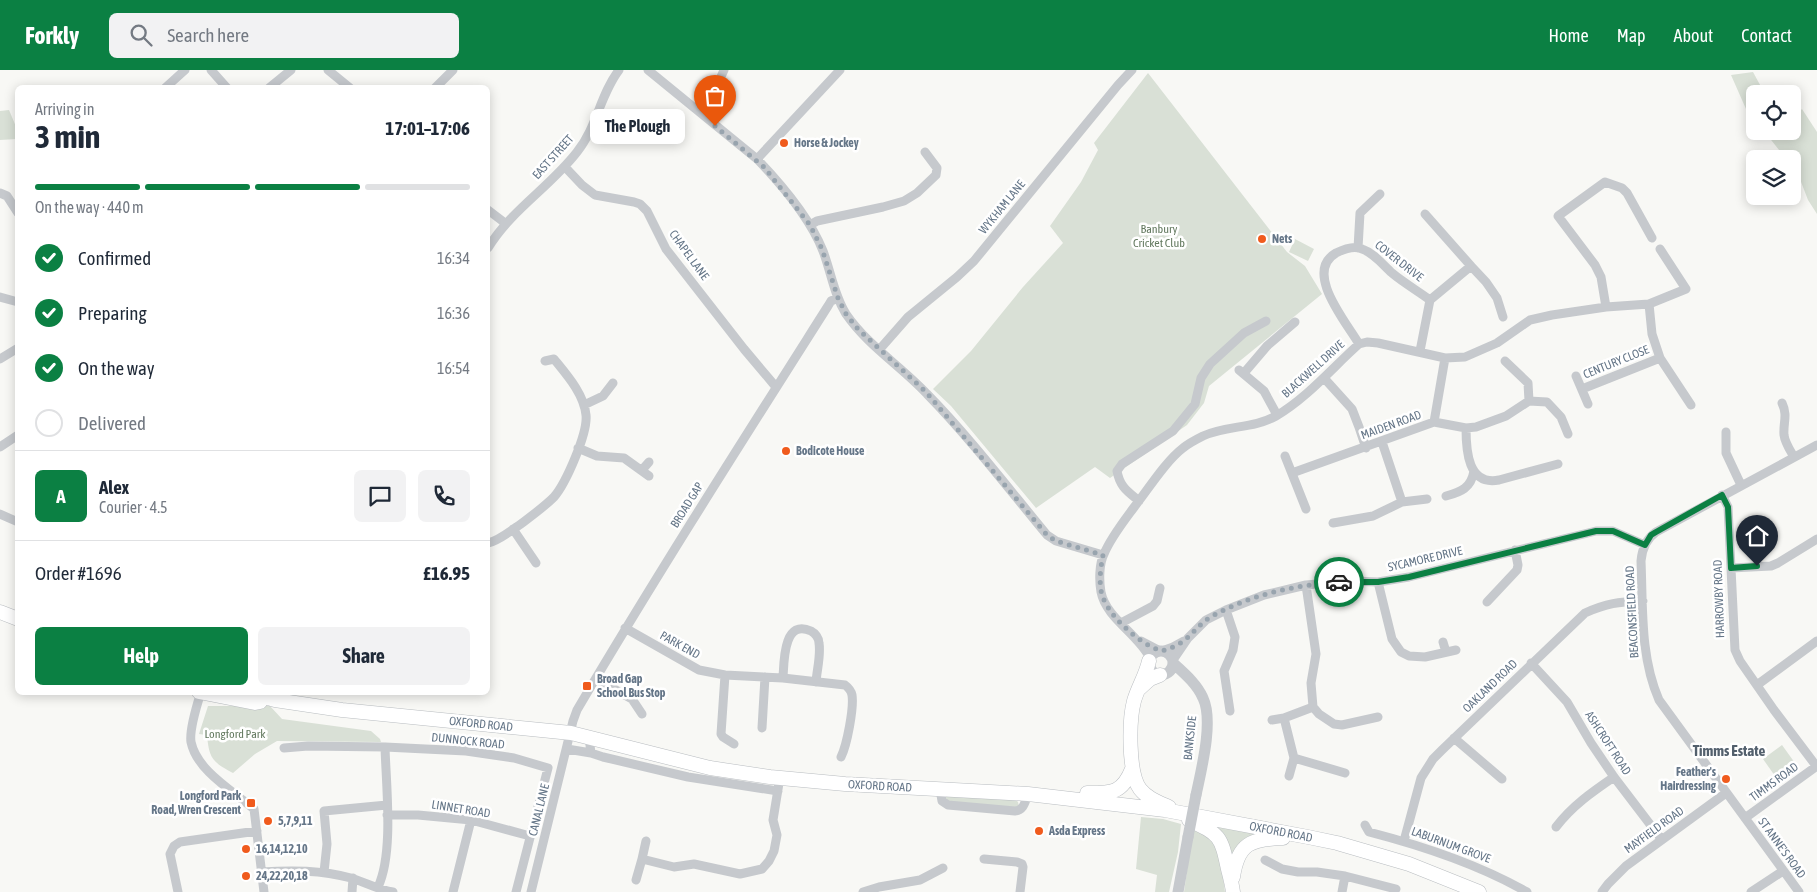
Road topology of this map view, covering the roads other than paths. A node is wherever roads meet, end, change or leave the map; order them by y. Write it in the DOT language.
graph roads {
  1 [pos="186,70"];
  2 [pos="211,70"];
  3 [pos="291,70"];
  4 [pos="328,70"];
  5 [pos="453,70"];
  6 [pos="619,70"];
  7 [pos="648,70"];
  8 [pos="724,70"];
  9 [pos="840,70"];
  10 [pos="1132,70"];
  11 [pos="168,85"];
  12 [pos="224,85"];
  13 [pos="273,85"];
  14 [pos="346,85"];
  15 [pos="437,85"];
  16 [pos="702,114"];
  17 [pos="925,152"];
  18 [pos="756,159"];
  19 [pos="564,167"];
  20 [pos="0,194"];
  21 [pos="1380,194"];
  22 [pos="15,208"];
  23 [pos="490,212"];
  24 [pos="1425,214"];
  25 [pos="505,223"];
  26 [pos="810,225"];
  27 [pos="1652,238"];
  28 [pos="490,245"];
  29 [pos="1358,248"];
  30 [pos="1660,249"];
  31 [pos="1471,266"];
  32 [pos="0,297"];
  33 [pos="838,298"];
  34 [pos="1430,300"];
  35 [pos="15,301"];
  36 [pos="1649,304"];
  37 [pos="1606,307"];
  38 [pos="1503,317"];
  39 [pos="1266,320"];
  40 [pos="1295,322"];
  41 [pos="1359,344"];
  42 [pos="15,350"];
  43 [pos="879,350"];
  44 [pos="1420,352"];
  45 [pos="553,357"];
  46 [pos="1446,358"];
  47 [pos="1660,358"];
  48 [pos="0,359"];
  49 [pos="1505,361"];
  50 [pos="1576,376"];
  51 [pos="1324,378"];
  52 [pos="613,382"];
  53 [pos="776,387"];
  54 [pos="1582,389"];
  55 [pos="1529,401"];
  56 [pos="1782,403"];
  57 [pos="1588,404"];
  58 [pos="1691,404"];
  59 [pos="584,405"];
  60 [pos="1277,415"];
  61 [pos="1434,422"];
  62 [pos="1466,428"];
  63 [pos="1726,432"];
  64 [pos="1568,434"];
  65 [pos="15,437"];
  66 [pos="1382,442"];
  67 [pos="1817,445"];
  68 [pos="0,447"];
  69 [pos="578,448"];
  70 [pos="1366,448"];
  71 [pos="1285,456"];
  72 [pos="1794,457"];
  73 [pos="649,462"];
  74 [pos="1558,464"];
  75 [pos="642,470"];
  76 [pos="1474,471"];
  77 [pos="1292,473"];
  78 [pos="650,476"];
  79 [pos="1741,486"];
  80 [pos="1722,495"];
  81 [pos="1446,496"];
  82 [pos="1426,500"];
  83 [pos="1139,501"];
  84 [pos="1402,502"];
  85 [pos="1306,509"];
  86 [pos="0,514"];
  87 [pos="15,521"];
  88 [pos="1333,523"];
  89 [pos="513,530"];
  90 [pos="1817,540"];
  91 [pos="490,542"];
  92 [pos="1645,545"];
  93 [pos="1515,550"];
  94 [pos="1103,555"];
  95 [pos="536,563"];
  96 [pos="1731,568"];
  97 [pos="1378,582"];
  98 [pos="1306,585"];
  99 [pos="1160,588"];
  100 [pos="1643,600"];
  101 [pos="1487,602"];
  102 [pos="1226,610"];
  103 [pos="0,612"];
  104 [pos="15,618"];
  105 [pos="1121,623"];
  106 [pos="625,628"];
  107 [pos="1188,638"];
  108 [pos="1138,640"];
  109 [pos="1817,641"];
  110 [pos="1443,642"];
  111 [pos="1456,650"];
  112 [pos="1161,651"];
  113 [pos="1446,652"];
  114 [pos="1150,660"];
  115 [pos="1173,661"];
  116 [pos="1531,663"];
  117 [pos="1161,674"];
  118 [pos="725,675"];
  119 [pos="765,677"];
  120 [pos="783,678"];
  121 [pos="596,679"];
  122 [pos="816,682"];
  123 [pos="1757,685"];
  124 [pos="1195,686"];
  125 [pos="1138,689"];
  126 [pos="200,695"];
  127 [pos="211,695"];
  128 [pos="258,695"];
  129 [pos="275,700"];
  130 [pos="1313,707"];
  131 [pos="1230,711"];
  132 [pos="642,714"];
  133 [pos="1378,717"];
  134 [pos="1284,718"];
  135 [pos="1272,720"];
  136 [pos="762,728"];
  137 [pos="571,733"];
  138 [pos="589,737"];
  139 [pos="1454,738"];
  140 [pos="734,744"];
  141 [pos="384,747"];
  142 [pos="284,748"];
  143 [pos="567,749"];
  144 [pos="591,753"];
  145 [pos="842,758"];
  146 [pos="1294,758"];
  147 [pos="1817,766"];
  148 [pos="1132,769"];
  149 [pos="1345,774"];
  150 [pos="1289,776"];
  151 [pos="1614,777"];
  152 [pos="1502,779"];
  153 [pos="779,784"];
  154 [pos="1726,793"];
  155 [pos="1049,797"];
  156 [pos="387,804"];
  157 [pos="1165,810"];
  158 [pos="1188,814"];
  159 [pos="387,816"];
  160 [pos="1746,818"];
  161 [pos="471,820"];
  162 [pos="1365,825"];
  163 [pos="1556,827"];
  164 [pos="257,831"];
  165 [pos="530,836"];
  166 [pos="1308,837"];
  167 [pos="1662,840"];
  168 [pos="646,841"];
  169 [pos="1404,841"];
  170 [pos="642,859"];
  171 [pos="984,860"];
  172 [pos="1265,860"];
  173 [pos="943,868"];
  174 [pos="1783,870"];
  175 [pos="261,872"];
  176 [pos="324,872"];
  177 [pos="1345,876"];
  178 [pos="354,878"];
  179 [pos="636,880"];
  180 [pos="378,887"];
  181 [pos="1233,888"];
  182 [pos="1396,889"];
  183 [pos="178,892"];
  184 [pos="264,892"];
  185 [pos="352,892"];
  186 [pos="393,892"];
  187 [pos="452,892"];
  188 [pos="516,892"];
  189 [pos="531,892"];
  190 [pos="863,892"];
  191 [pos="1020,892"];
  192 [pos="1178,892"];
  193 [pos="1342,892"];
  194 [pos="1478,892"];
  195 [pos="1528,892"];
  196 [pos="1602,892"];
  197 [pos="1751,892"];
  198 [pos="1799,892"];
  1 -- 11 [label="street"];
  2 -- 12 [label="street"];
  3 -- 13 [label="street"];
  4 -- 14 [label="street"];
  5 -- 15 [label="street"];
  6 -- 19 [label="street, EAST STREET"];
  7 -- 16 [label="street"];
  8 -- 16 [label="street"];
  9 -- 18 [label="street"];
  10 -- 43 [label="street, WYKHAM LANE"];
  16 -- 18 [label="street"];
  17 -- 26 [label="street"];
  18 -- 26 [label="street"];
  19 -- 25 [label="street, EAST STREET"];
  19 -- 53 [label="street, CHAPEL LANE"];
  20 -- 22 [label="street"];
  21 -- 29 [label="street"];
  23 -- 25 [label="street"];
  24 -- 31 [label="street"];
  25 -- 28 [label="street, EAST STREET"];
  26 -- 33 [label="street"];
  27 -- 37 [label="street"];
  29 -- 34 [label="street, COVER DRIVE"];
  29 -- 41 [label="street, COVER DRIVE"];
  30 -- 36 [label="street, BLACKWELL DRIVE"];
  31 -- 34 [label="street"];
  31 -- 38 [label="street"];
  32 -- 35 [label="street"];
  33 -- 43 [label="street"];
  33 -- 53 [label="street, BROAD GAP"];
  34 -- 44 [label="street"];
  36 -- 37 [label="street, BLACKWELL DRIVE"];
  36 -- 47 [label="street"];
  37 -- 46 [label="street, BLACKWELL DRIVE"];
  39 -- 83 [label="street"];
  40 -- 60 [label="street"];
  41 -- 44 [label="street, BLACKWELL DRIVE"];
  41 -- 51 [label="street, BLACKWELL DRIVE"];
  42 -- 48 [label="street"];
  43 -- 94 [label="street"];
  44 -- 46 [label="street, BLACKWELL DRIVE"];
  45 -- 59 [label="street"];
  46 -- 61 [label="street"];
  47 -- 54 [label="street, CENTURY CLOSE"];
  47 -- 58 [label="street"];
  49 -- 55 [label="street"];
  50 -- 54 [label="street, CENTURY CLOSE"];
  51 -- 60 [label="street, BLACKWELL DRIVE"];
  51 -- 70 [label="street"];
  52 -- 59 [label="street"];
  53 -- 106 [label="street, BROAD GAP"];
  54 -- 57 [label="street, CENTURY CLOSE"];
  55 -- 62 [label="street, MAIDEN ROAD"];
  55 -- 64 [label="street"];
  56 -- 72 [label="street"];
  59 -- 69 [label="street"];
  60 -- 83 [label="street, BLACKWELL DRIVE"];
  61 -- 62 [label="street, MAIDEN ROAD"];
  61 -- 66 [label="street, MAIDEN ROAD"];
  62 -- 76 [label="street"];
  63 -- 79 [label="street"];
  65 -- 68 [label="street"];
  66 -- 70 [label="street, MAIDEN ROAD"];
  66 -- 84 [label="street"];
  67 -- 72 [label="street"];
  69 -- 75 [label="street"];
  69 -- 89 [label="street"];
  70 -- 77 [label="street, MAIDEN ROAD"];
  71 -- 77 [label="street"];
  72 -- 79 [label="street"];
  73 -- 75 [label="street"];
  74 -- 76 [label="street"];
  75 -- 78 [label="street"];
  76 -- 81 [label="street"];
  77 -- 85 [label="street"];
  79 -- 80 [label="street"];
  80 -- 92 [label="street"];
  80 -- 96 [label="street, HARROWBY ROAD"];
  82 -- 84 [label="street"];
  83 -- 94 [label="street, BLACKWELL DRIVE"];
  84 -- 88 [label="street"];
  86 -- 87 [label="street"];
  89 -- 91 [label="street"];
  89 -- 95 [label="street"];
  90 -- 96 [label="street"];
  92 -- 93 [label="street, SYCAMORE DRIVE"];
  92 -- 100 [label="street, BEACONSFIELD ROAD"];
  93 -- 97 [label="street, SYCAMORE DRIVE"];
  93 -- 101 [label="street"];
  94 -- 105 [label="street"];
  96 -- 123 [label="street, HARROWBY ROAD"];
  97 -- 98 [label="street, SYCAMORE DRIVE"];
  97 -- 113 [label="street"];
  98 -- 102 [label="street, SYCAMORE DRIVE"];
  98 -- 130 [label="street"];
  99 -- 105 [label="street"];
  100 -- 116 [label="street, OAKLAND ROAD"];
  100 -- 154 [label="street, BEACONSFIELD ROAD"];
  102 -- 107 [label="street, SYCAMORE DRIVE"];
  102 -- 131 [label="street"];
  103 -- 104 [label="main road"];
  105 -- 108 [label="street"];
  106 -- 118 [label="street, PARK END"];
  106 -- 121 [label="street, BROAD GAP"];
  107 -- 112 [label="street, SYCAMORE DRIVE"];
  107 -- 115 [label="street, SYCAMORE DRIVE"];
  108 -- 112 [label="street"];
  108 -- 114 [label="street"];
  109 -- 123 [label="street"];
  110 -- 113 [label="street"];
  111 -- 113 [label="street"];
  112 -- 114 [label="street"];
  112 -- 115 [label="street"];
  114 -- 117 [label="street"];
  114 -- 125 [label="main road"];
  115 -- 117 [label="street"];
  115 -- 124 [label="street, BANKSIDE"];
  116 -- 139 [label="street, OAKLAND ROAD"];
  116 -- 151 [label="street, ASHCROFT ROAD"];
  117 -- 124 [label="street"];
  117 -- 125 [label="main road"];
  118 -- 119 [label="street, PARK END"];
  118 -- 140 [label="street"];
  119 -- 120 [label="street, PARK END"];
  119 -- 136 [label="street"];
  120 -- 122 [label="street, PARK END"];
  120 -- 122 [label="street"];
  121 -- 132 [label="street"];
  121 -- 137 [label="street, BROAD GAP"];
  122 -- 145 [label="street, PARK END"];
  123 -- 147 [label="street, HARROWBY ROAD"];
  124 -- 192 [label="street, BANKSIDE, bridge"];
  125 -- 148 [label="main road"];
  126 -- 164 [label="street"];
  127 -- 129 [label="main road, OXFORD ROAD"];
  128 -- 129 [label="main road, OXFORD ROAD"];
  129 -- 137 [label="main road, OXFORD ROAD"];
  130 -- 133 [label="street"];
  130 -- 134 [label="street"];
  134 -- 135 [label="street"];
  134 -- 146 [label="street"];
  137 -- 138 [label="main road, OXFORD ROAD"];
  137 -- 143 [label="street, CANAL LANE"];
  138 -- 144 [label="street"];
  138 -- 153 [label="main road, OXFORD ROAD"];
  139 -- 152 [label="street"];
  139 -- 169 [label="street, OAKLAND ROAD"];
  141 -- 142 [label="street, DUNNOCK ROAD"];
  141 -- 156 [label="street"];
  141 -- 165 [label="street, DUNNOCK ROAD"];
  143 -- 144 [label="street"];
  143 -- 189 [label="street, CANAL LANE"];
  144 -- 153 [label="street"];
  146 -- 149 [label="street"];
  146 -- 150 [label="street"];
  147 -- 160 [label="street, TIMMS ROAD"];
  148 -- 155 [label="main road"];
  148 -- 158 [label="main road"];
  151 -- 163 [label="street"];
  151 -- 167 [label="street, ASHCROFT ROAD"];
  153 -- 155 [label="main road, OXFORD ROAD"];
  153 -- 170 [label="street"];
  154 -- 160 [label="street, BEACONSFIELD ROAD"];
  154 -- 167 [label="street, MAYFIELD ROAD"];
  155 -- 157 [label="main road, OXFORD ROAD"];
  156 -- 159 [label="street"];
  156 -- 176 [label="street"];
  157 -- 158 [label="main road, OXFORD ROAD"];
  157 -- 181 [label="main road"];
  158 -- 166 [label="main road, OXFORD ROAD"];
  159 -- 161 [label="street, LINNET ROAD"];
  159 -- 180 [label="street"];
  160 -- 174 [label="street, ST ANNE'S ROAD"];
  161 -- 165 [label="street, LINNET ROAD"];
  161 -- 187 [label="street"];
  162 -- 169 [label="street, LABURNUM GROVE"];
  164 -- 175 [label="street"];
  164 -- 183 [label="street"];
  165 -- 188 [label="street"];
  166 -- 181 [label="main road"];
  166 -- 194 [label="main road, OXFORD ROAD"];
  167 -- 196 [label="street, MAYFIELD ROAD"];
  168 -- 170 [label="street"];
  169 -- 195 [label="street, LABURNUM GROVE"];
  170 -- 179 [label="street"];
  171 -- 191 [label="street"];
  172 -- 177 [label="street"];
  173 -- 190 [label="street"];
  174 -- 197 [label="street"];
  174 -- 198 [label="street, ST ANNE'S ROAD"];
  175 -- 176 [label="street"];
  175 -- 184 [label="street"];
  176 -- 178 [label="street"];
  177 -- 182 [label="street"];
  177 -- 193 [label="street"];
  178 -- 180 [label="street"];
  178 -- 185 [label="street"];
  180 -- 186 [label="street"];
}
